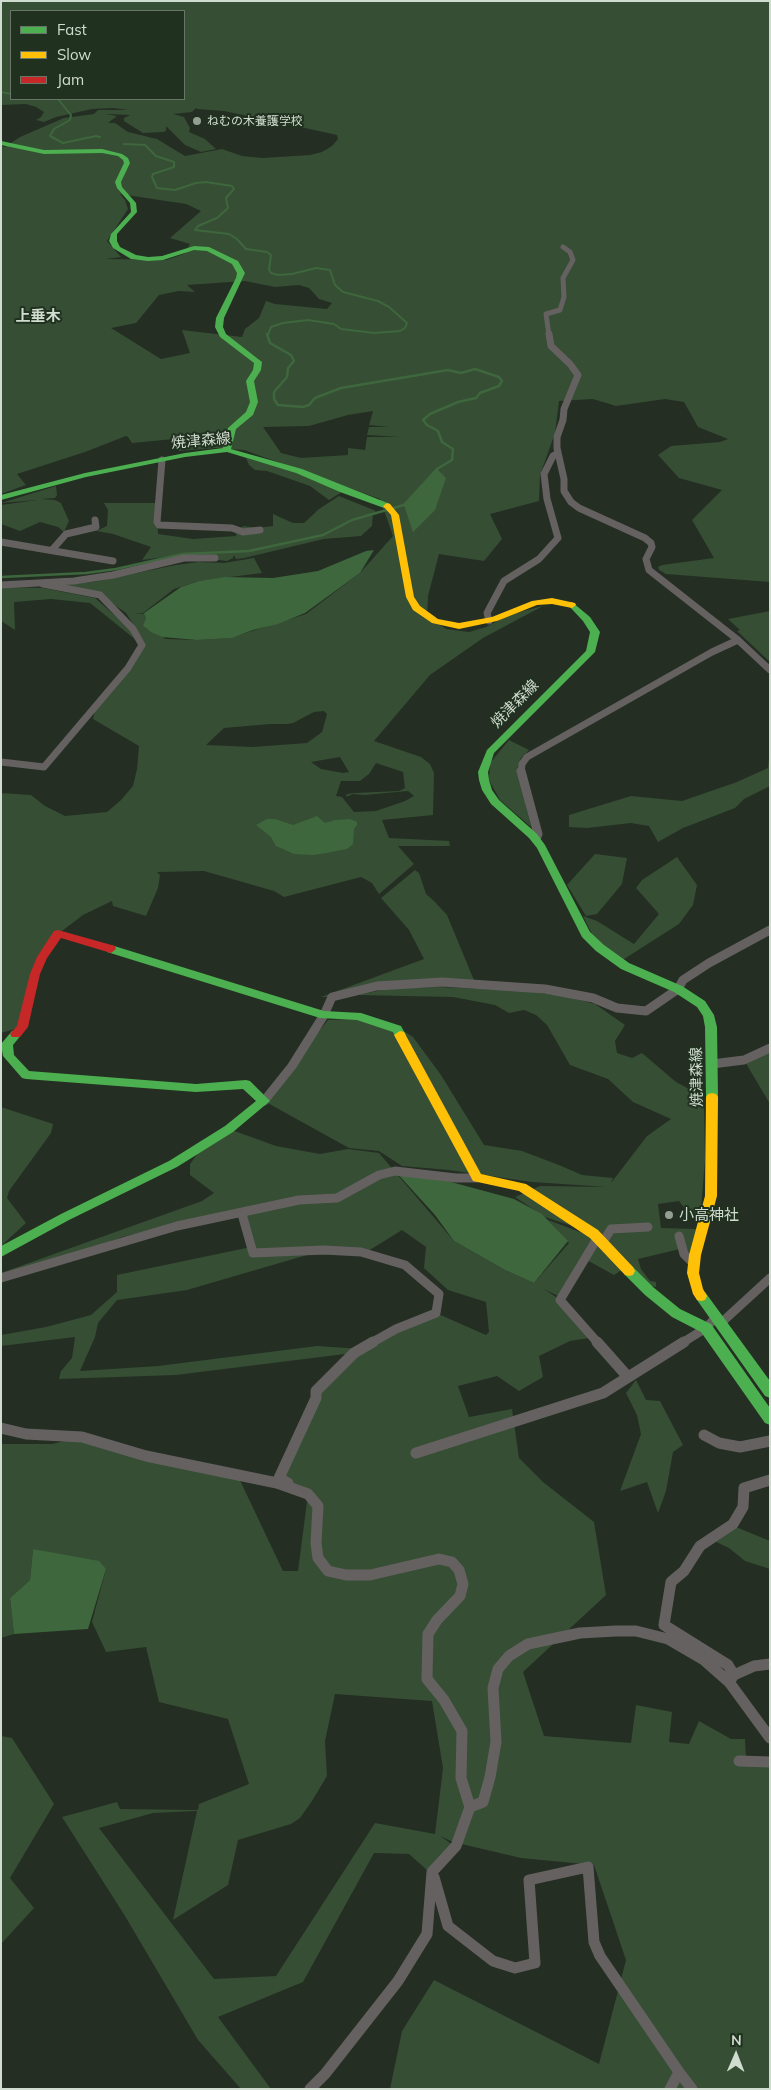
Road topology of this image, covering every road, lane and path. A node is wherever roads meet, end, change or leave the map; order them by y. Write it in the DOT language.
graph roads {
  1 [pos="1,143"];
  2 [pos="563,247"];
  3 [pos="227,450"];
  4 [pos="558,453"];
  5 [pos="162,460"];
  6 [pos="1,498"];
  7 [pos="95,520"];
  8 [pos="260,530"];
  9 [pos="1,542"];
  10 [pos="52,550"];
  11 [pos="215,558"];
  12 [pos="113,561"];
  13 [pos="43,584"];
  14 [pos="1,585"];
  15 [pos="489,621"];
  16 [pos="738,640"];
  17 [pos="770,670"];
  18 [pos="1,762"];
  19 [pos="536,839"];
  20 [pos="770,930"];
  21 [pos="678,989"];
  22 [pos="324,1014"];
  23 [pos="770,1048"];
  24 [pos="712,1064"];
  25 [pos="264,1101"];
  26 [pos="477,1178"];
  27 [pos="242,1214"];
  28 [pos="648,1227"];
  29 [pos="679,1236"];
  30 [pos="600,1240"];
  31 [pos="1,1252"];
  32 [pos="694,1265"];
  33 [pos="1,1278"];
  34 [pos="770,1278"];
  35 [pos="718,1320"];
  36 [pos="706,1328"];
  37 [pos="628,1377"];
  38 [pos="770,1392"];
  39 [pos="770,1419"];
  40 [pos="1,1428"];
  41 [pos="704,1435"];
  42 [pos="770,1441"];
  43 [pos="416,1452"];
  44 [pos="770,1480"];
  45 [pos="308,1494"];
  46 [pos="770,1664"];
  47 [pos="731,1679"];
  48 [pos="770,1738"];
  49 [pos="739,1761"];
  50 [pos="770,1762"];
  51 [pos="470,1807"];
  52 [pos="432,1872"];
  53 [pos="679,2072"];
  54 [pos="310,2089"];
  55 [pos="670,2089"];
  56 [pos="692,2089"];
  1 -- 3 [label="street"];
  2 -- 4 [label="street"];
  3 -- 5 [label="street, 焼津森線"];
  3 -- 15 [label="street, 焼津森線"];
  4 -- 15 [label="street"];
  4 -- 16 [label="street"];
  5 -- 6 [label="street, 焼津森線"];
  5 -- 8 [label="street"];
  7 -- 10 [label="street"];
  9 -- 10 [label="street"];
  10 -- 12 [label="street"];
  11 -- 13 [label="street"];
  13 -- 14 [label="street"];
  13 -- 18 [label="street"];
  15 -- 19 [label="street, 焼津森線"];
  16 -- 17 [label="street"];
  16 -- 19 [label="street"];
  19 -- 21 [label="street, 焼津森線"];
  20 -- 21 [label="street"];
  21 -- 22 [label="street"];
  21 -- 24 [label="street, 焼津森線"];
  22 -- 25 [label="street"];
  22 -- 25 [label="street"];
  22 -- 26 [label="street"];
  23 -- 24 [label="street"];
  24 -- 32 [label="street, 焼津森線"];
  25 -- 31 [label="street"];
  26 -- 27 [label="street"];
  26 -- 30 [label="street"];
  27 -- 33 [label="street"];
  27 -- 45 [label="street"];
  28 -- 30 [label="street"];
  29 -- 32 [label="street"];
  30 -- 36 [label="street"];
  30 -- 37 [label="street"];
  32 -- 35 [label="street, 焼津森線"];
  34 -- 35 [label="street"];
  35 -- 36 [label="street"];
  35 -- 38 [label="street, 焼津森線"];
  36 -- 37 [label="street"];
  36 -- 39 [label="street"];
  37 -- 43 [label="street"];
  40 -- 45 [label="street"];
  41 -- 42 [label="street"];
  44 -- 47 [label="street"];
  45 -- 51 [label="street"];
  46 -- 47 [label="street"];
  47 -- 48 [label="street"];
  47 -- 51 [label="street"];
  49 -- 50 [label="street"];
  51 -- 52 [label="street"];
  52 -- 53 [label="street"];
  52 -- 54 [label="street"];
  53 -- 55 [label="street"];
  53 -- 56 [label="street"];
}
